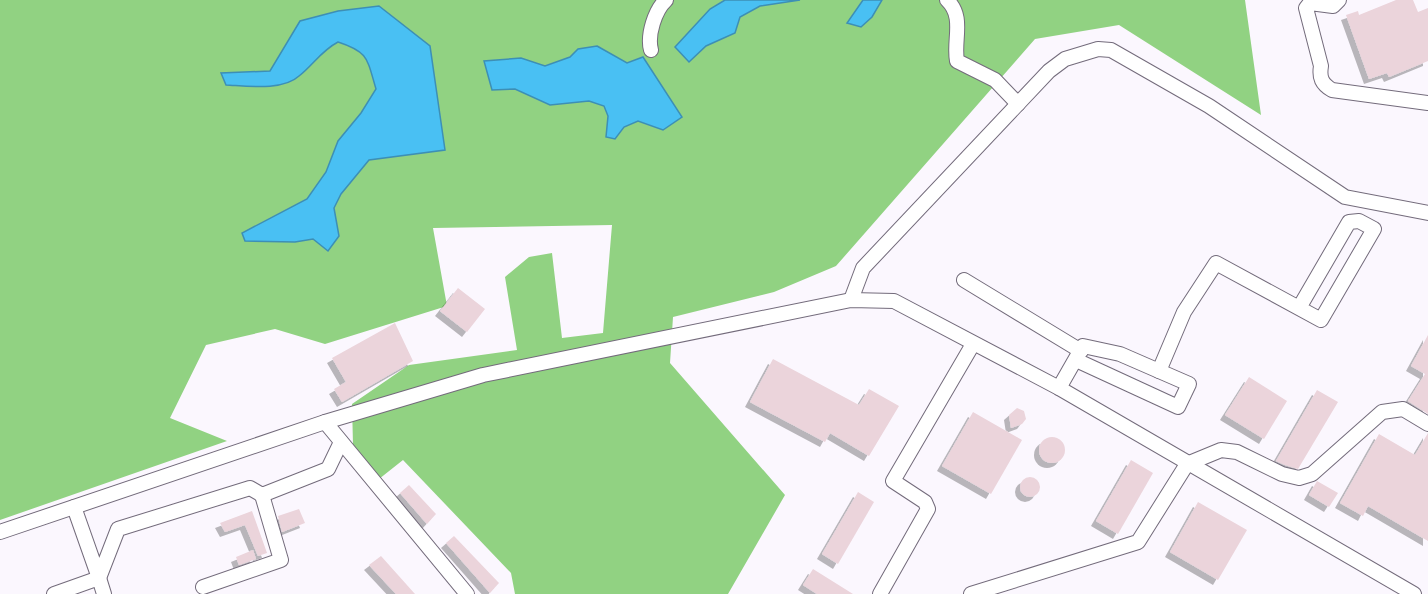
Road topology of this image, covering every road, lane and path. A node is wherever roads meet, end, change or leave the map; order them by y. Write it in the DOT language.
graph roads {
  1 [pos="666,0"];
  2 [pos="947,0"];
  3 [pos="1339,0"];
  4 [pos="651,50"];
  5 [pos="1428,103"];
  6 [pos="1018,104"];
  7 [pos="1428,213"];
  8 [pos="964,280"];
  9 [pos="851,300"];
  10 [pos="1299,308"];
  11 [pos="973,344"];
  12 [pos="1078,355"];
  13 [pos="1160,371"];
  14 [pos="1059,388"];
  15 [pos="325,422"];
  16 [pos="1428,424"];
  17 [pos="341,442"];
  18 [pos="1187,464"];
  19 [pos="262,495"];
  20 [pos="74,507"];
  21 [pos="0,532"];
  22 [pos="99,578"];
  23 [pos="203,587"];
  24 [pos="54,594"];
  25 [pos="104,594"];
  26 [pos="466,594"];
  27 [pos="880,594"];
  28 [pos="971,594"];
  29 [pos="1414,594"];
  1 -- 4 [label="street"];
  2 -- 6 [label="street"];
  3 -- 5 [label="street"];
  6 -- 7 [label="street"];
  6 -- 9 [label="street"];
  8 -- 12 [label="street"];
  9 -- 11 [label="street"];
  9 -- 15 [label="street"];
  10 -- 10 [label="street"];
  10 -- 13 [label="street"];
  11 -- 14 [label="street"];
  11 -- 27 [label="street"];
  12 -- 13 [label="street"];
  12 -- 13 [label="street"];
  12 -- 14 [label="street"];
  14 -- 18 [label="street"];
  15 -- 17 [label="street"];
  15 -- 20 [label="street"];
  16 -- 18 [label="street"];
  17 -- 19 [label="street"];
  17 -- 26 [label="street"];
  18 -- 28 [label="street"];
  18 -- 29 [label="street"];
  19 -- 22 [label="street"];
  19 -- 23 [label="street"];
  20 -- 21 [label="street"];
  20 -- 22 [label="street"];
  22 -- 24 [label="street"];
  22 -- 25 [label="street"];
}
